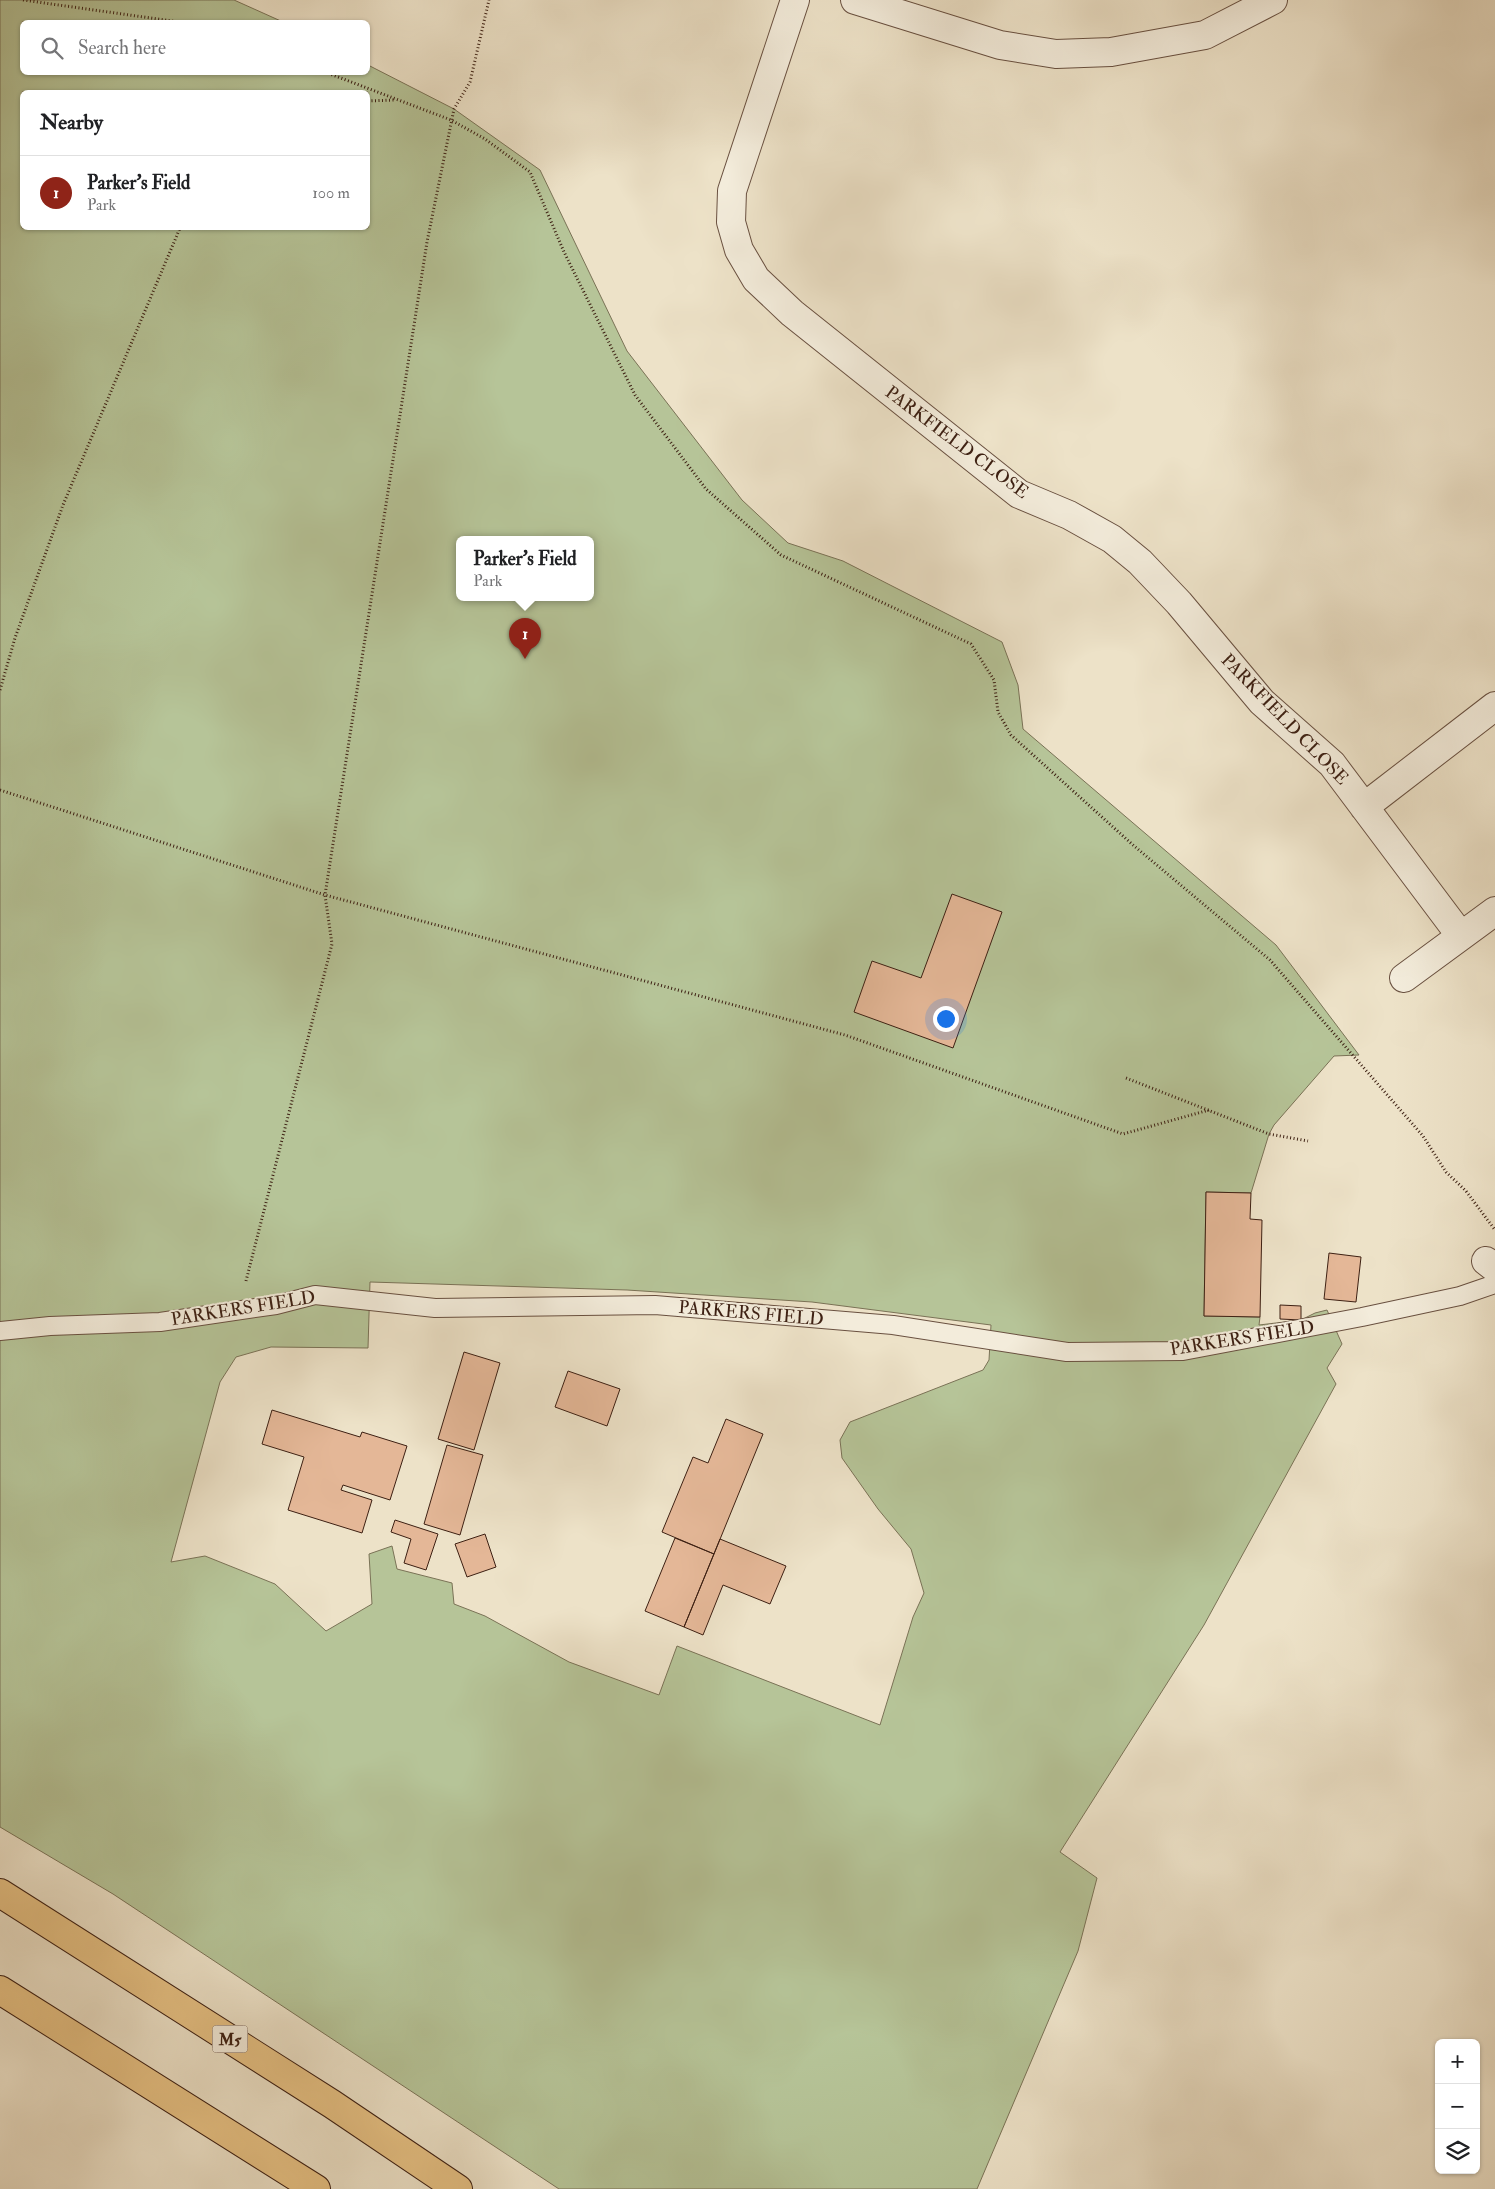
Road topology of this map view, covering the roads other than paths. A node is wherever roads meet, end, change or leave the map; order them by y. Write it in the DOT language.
graph roads {
  1 [pos="795,0"];
  2 [pos="854,0"];
  3 [pos="1273,0"];
  4 [pos="1495,706"];
  5 [pos="1364,807"];
  6 [pos="1495,911"];
  7 [pos="1461,936"];
  8 [pos="1404,978"];
  9 [pos="1492,1271"];
  10 [pos="0,1332"];
  11 [pos="0,1893"];
  12 [pos="0,1990"];
  13 [pos="316,2189"];
  14 [pos="458,2189"];
  1 -- 5 [label="street, PARKFIELD CLOSE"];
  2 -- 3 [label="street"];
  4 -- 5 [label="street"];
  5 -- 7 [label="street, PARKFIELD CLOSE"];
  6 -- 7 [label="street"];
  7 -- 8 [label="street"];
  9 -- 10 [label="lane, PARKERS FIELD"];
  11 -- 14 [label="highway, M5"];
  12 -- 13 [label="highway"];
}
